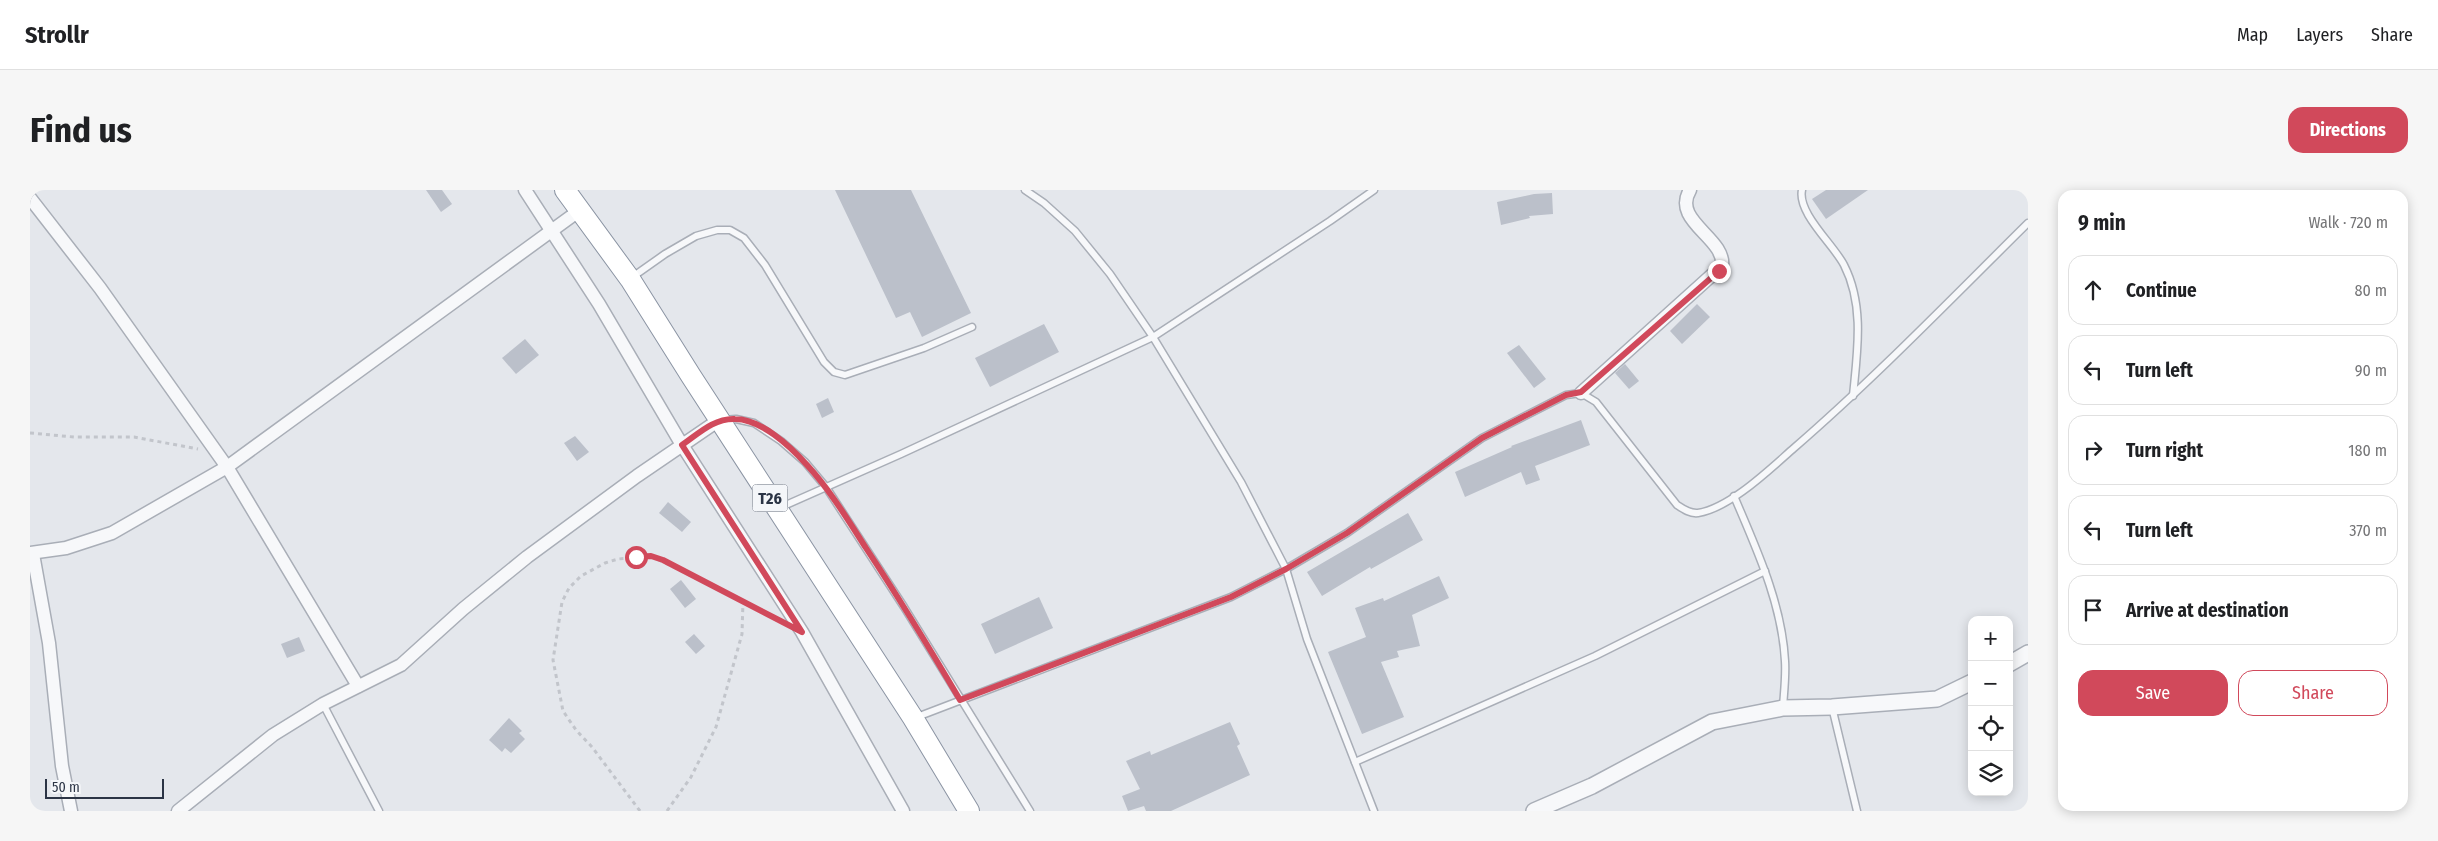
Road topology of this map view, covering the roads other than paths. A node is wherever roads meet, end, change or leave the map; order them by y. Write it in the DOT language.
graph roads {
  1 [pos="524,190"];
  2 [pos="565,190"];
  3 [pos="1025,190"];
  4 [pos="1374,190"];
  5 [pos="1690,190"];
  6 [pos="1802,190"];
  7 [pos="30,198"];
  8 [pos="580,210"];
  9 [pos="2028,222"];
  10 [pos="552,230"];
  11 [pos="630,279"];
  12 [pos="972,327"];
  13 [pos="1153,337"];
  14 [pos="1581,392"];
  15 [pos="1853,397"];
  16 [pos="719,420"];
  17 [pos="682,445"];
  18 [pos="227,467"];
  19 [pos="826,487"];
  20 [pos="1734,496"];
  21 [pos="777,509"];
  22 [pos="32,553"];
  23 [pos="1286,569"];
  24 [pos="1765,571"];
  25 [pos="2028,653"];
  26 [pos="2013,662"];
  27 [pos="1968,684"];
  28 [pos="358,686"];
  29 [pos="960,700"];
  30 [pos="323,704"];
  31 [pos="1832,707"];
  32 [pos="1783,708"];
  33 [pos="913,718"];
  34 [pos="1355,762"];
  35 [pos="71,811"];
  36 [pos="178,811"];
  37 [pos="379,811"];
  38 [pos="903,811"];
  39 [pos="969,811"];
  40 [pos="1030,811"];
  41 [pos="1374,811"];
  42 [pos="1534,811"];
  43 [pos="1857,811"];
  1 -- 10 [label="street"];
  2 -- 8 [label="highway, T26"];
  3 -- 13 [label="lane"];
  4 -- 13 [label="lane"];
  5 -- 14 [label="street"];
  6 -- 15 [label="lane"];
  7 -- 18 [label="street"];
  8 -- 10 [label="street"];
  8 -- 11 [label="highway, T26"];
  9 -- 15 [label="lane"];
  10 -- 17 [label="street"];
  10 -- 18 [label="street"];
  11 -- 12 [label="lane"];
  11 -- 16 [label="highway, T26"];
  13 -- 19 [label="lane"];
  13 -- 23 [label="lane"];
  14 -- 20 [label="lane"];
  14 -- 23 [label="lane"];
  15 -- 20 [label="lane"];
  16 -- 17 [label="street"];
  16 -- 19 [label="lane"];
  16 -- 21 [label="highway, T26"];
  17 -- 28 [label="street"];
  17 -- 38 [label="street"];
  18 -- 22 [label="street"];
  18 -- 28 [label="street"];
  19 -- 21 [label="lane"];
  19 -- 29 [label="lane"];
  20 -- 24 [label="lane"];
  21 -- 33 [label="highway, T26"];
  22 -- 35 [label="street"];
  23 -- 29 [label="lane"];
  23 -- 34 [label="lane"];
  24 -- 32 [label="lane"];
  24 -- 34 [label="lane"];
  25 -- 26 [label="street"];
  27 -- 31 [label="street"];
  28 -- 30 [label="street"];
  29 -- 33 [label="lane"];
  29 -- 40 [label="lane"];
  30 -- 36 [label="street"];
  30 -- 37 [label="lane"];
  31 -- 32 [label="street"];
  31 -- 43 [label="lane"];
  32 -- 42 [label="street"];
  33 -- 39 [label="highway, T26"];
  34 -- 41 [label="lane"];
}
